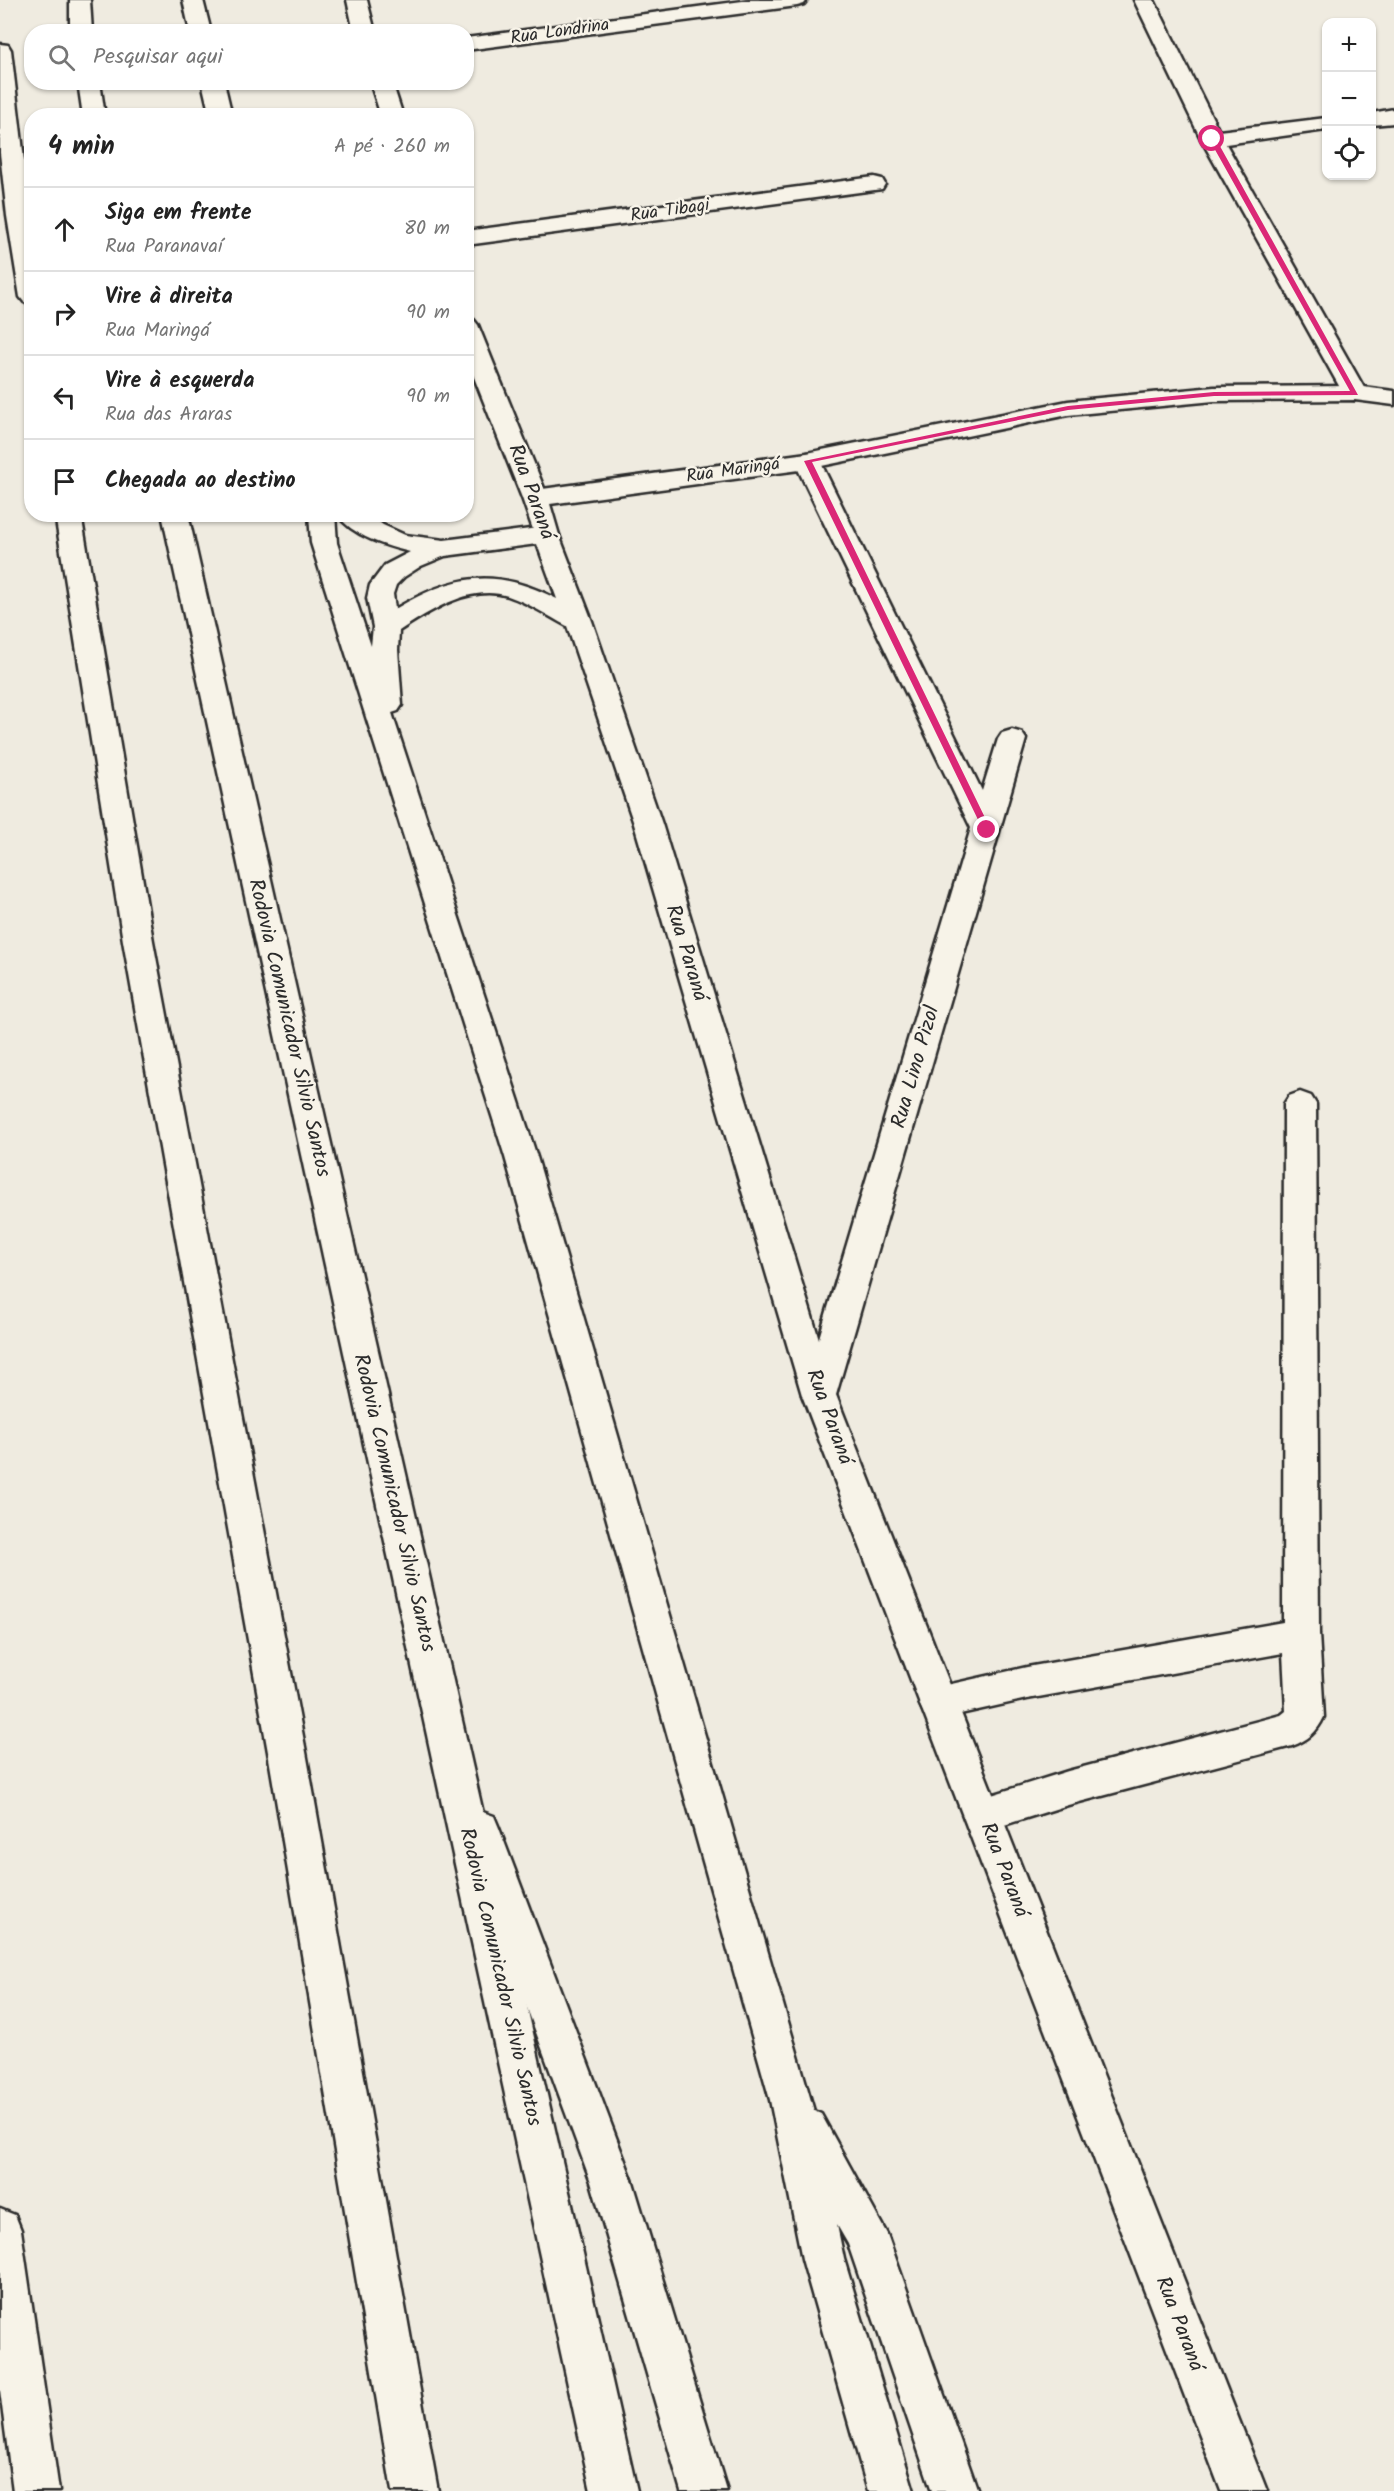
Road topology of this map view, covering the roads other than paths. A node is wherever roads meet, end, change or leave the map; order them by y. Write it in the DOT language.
graph roads {
  1 [pos="80,0"];
  2 [pos="194,0"];
  3 [pos="357,0"];
  4 [pos="797,0"];
  5 [pos="1144,0"];
  6 [pos="81,24"];
  7 [pos="199,24"];
  8 [pos="363,24"];
  9 [pos="474,43"];
  10 [pos="0,50"];
  11 [pos="90,90"];
  12 [pos="215,90"];
  13 [pos="384,90"];
  14 [pos="93,108"];
  15 [pos="219,108"];
  16 [pos="389,108"];
  17 [pos="1394,116"];
  18 [pos="1376,118"];
  19 [pos="1322,125"];
  20 [pos="1212,139"];
  21 [pos="874,184"];
  22 [pos="474,237"];
  23 [pos="24,251"];
  24 [pos="474,345"];
  25 [pos="1355,393"];
  26 [pos="1394,398"];
  27 [pos="807,461"];
  28 [pos="535,498"];
  29 [pos="69,522"];
  30 [pos="177,522"];
  31 [pos="323,522"];
  32 [pos="361,522"];
  33 [pos="546,535"];
  34 [pos="438,549"];
  35 [pos="579,621"];
  36 [pos="386,627"];
  37 [pos="1012,739"];
  38 [pos="392,761"];
  39 [pos="987,830"];
  40 [pos="1300,1104"];
  41 [pos="819,1395"];
  42 [pos="1301,1634"];
  43 [pos="938,1703"];
  44 [pos="447,1737"];
  45 [pos="982,1815"];
  46 [pos="791,2100"];
  47 [pos="0,2230"];
  48 [pos="36,2491"];
  49 [pos="415,2491"];
  50 [pos="614,2491"];
  51 [pos="704,2491"];
  52 [pos="891,2491"];
  53 [pos="955,2491"];
  54 [pos="1244,2491"];
  1 -- 6 [label="main road"];
  2 -- 7 [label="main road"];
  3 -- 8 [label="main road"];
  4 -- 9 [label="main road, Rua Londrina"];
  5 -- 20 [label="main road"];
  10 -- 23 [label="main road"];
  11 -- 14 [label="main road"];
  12 -- 15 [label="main road"];
  13 -- 16 [label="main road"];
  17 -- 18 [label="main road"];
  19 -- 20 [label="main road"];
  20 -- 25 [label="main road"];
  21 -- 22 [label="main road, Rua Tibagi"];
  24 -- 28 [label="main road, Rua Paraná"];
  25 -- 26 [label="main road, Rua Maringá"];
  25 -- 27 [label="main road, Rua Maringá"];
  27 -- 28 [label="main road, Rua Maringá"];
  27 -- 39 [label="main road"];
  28 -- 33 [label="main road, Rua Paraná"];
  29 -- 49 [label="main road"];
  30 -- 44 [label="main road, Rodovia Comunicador Silvio Santos"];
  31 -- 38 [label="main road"];
  32 -- 34 [label="main road"];
  33 -- 34 [label="main road"];
  33 -- 35 [label="main road, Rua Paraná"];
  34 -- 36 [label="main road"];
  35 -- 36 [label="main road"];
  35 -- 41 [label="main road, Rua Paraná"];
  36 -- 38 [label="main road"];
  37 -- 39 [label="main road, Rua Lino Pizol"];
  38 -- 46 [label="main road"];
  39 -- 41 [label="main road, Rua Lino Pizol"];
  40 -- 42 [label="main road"];
  41 -- 43 [label="main road, Rua Paraná"];
  42 -- 43 [label="main road"];
  42 -- 45 [label="main road"];
  43 -- 45 [label="main road, Rua Paraná"];
  44 -- 50 [label="main road, Rodovia Comunicador Silvio Santos"];
  44 -- 51 [label="main road"];
  45 -- 54 [label="main road, Rua Paraná"];
  46 -- 52 [label="main road"];
  46 -- 53 [label="main road"];
  47 -- 48 [label="main road"];
}
